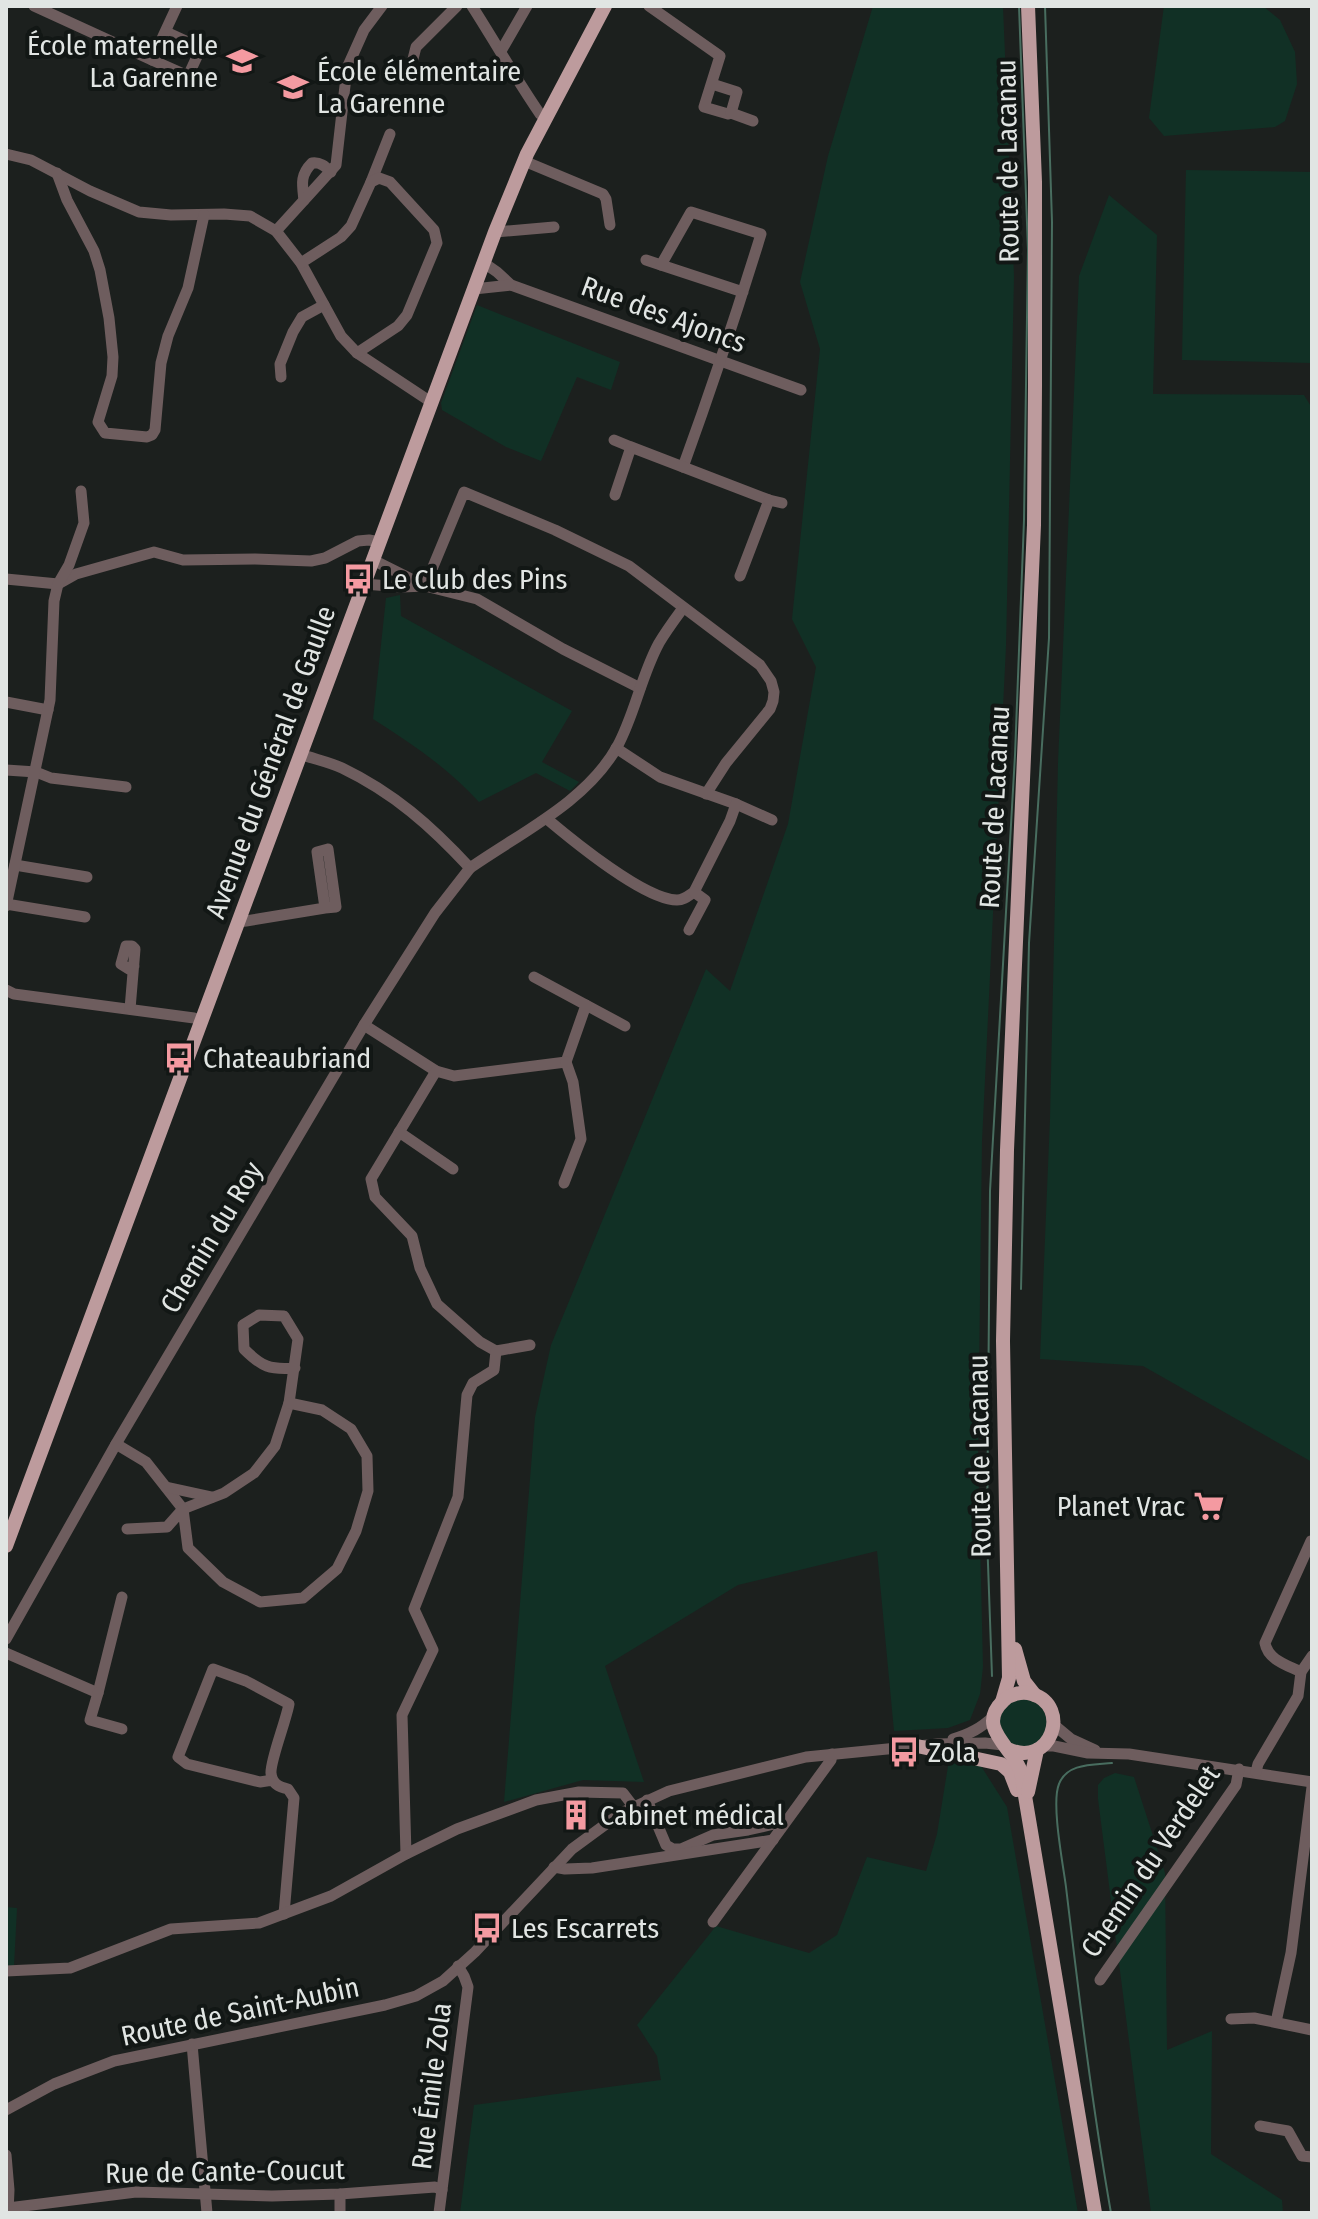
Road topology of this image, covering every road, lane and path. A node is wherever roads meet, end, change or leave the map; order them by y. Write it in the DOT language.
graph roads {
  1 [pos="34,6"];
  2 [pos="177,6"];
  3 [pos="382,6"];
  4 [pos="457,6"];
  5 [pos="472,6"];
  6 [pos="527,6"];
  7 [pos="605,6"];
  8 [pos="649,6"];
  9 [pos="1028,6"];
  10 [pos="166,32"];
  11 [pos="501,51"];
  12 [pos="152,60"];
  13 [pos="404,69"];
  14 [pos="712,84"];
  15 [pos="731,113"];
  16 [pos="545,118"];
  17 [pos="753,121"];
  18 [pos="390,134"];
  19 [pos="6,154"];
  20 [pos="524,161"];
  21 [pos="331,172"];
  22 [pos="57,173"];
  23 [pos="371,182"];
  24 [pos="304,200"];
  25 [pos="204,215"];
  26 [pos="610,225"];
  27 [pos="554,227"];
  28 [pos="276,231"];
  29 [pos="495,232"];
  30 [pos="646,260"];
  31 [pos="301,263"];
  32 [pos="484,263"];
  33 [pos="661,265"];
  34 [pos="511,285"];
  35 [pos="474,289"];
  36 [pos="743,292"];
  37 [pos="324,305"];
  38 [pos="357,353"];
  39 [pos="722,360"];
  40 [pos="281,377"];
  41 [pos="801,390"];
  42 [pos="431,402"];
  43 [pos="614,440"];
  44 [pos="631,447"];
  45 [pos="683,467"];
  46 [pos="81,491"];
  47 [pos="615,495"];
  48 [pos="769,500"];
  49 [pos="782,503"];
  50 [pos="380,542"];
  51 [pos="373,560"];
  52 [pos="740,576"];
  53 [pos="6,579"];
  54 [pos="58,584"];
  55 [pos="364,584"];
  56 [pos="425,586"];
  57 [pos="683,608"];
  58 [pos="640,688"];
  59 [pos="6,702"];
  60 [pos="48,710"];
  61 [pos="616,748"];
  62 [pos="300,754"];
  63 [pos="6,770"];
  64 [pos="36,772"];
  65 [pos="126,787"];
  66 [pos="706,794"];
  67 [pos="736,804"];
  68 [pos="547,819"];
  69 [pos="772,820"];
  70 [pos="15,865"];
  71 [pos="470,868"];
  72 [pos="87,877"];
  73 [pos="694,892"];
  74 [pos="6,905"];
  75 [pos="325,908"];
  76 [pos="85,917"];
  77 [pos="238,922"];
  78 [pos="689,930"];
  79 [pos="134,966"];
  80 [pos="534,977"];
  81 [pos="6,990"];
  82 [pos="586,1005"];
  83 [pos="130,1009"];
  84 [pos="201,1021"];
  85 [pos="364,1025"];
  86 [pos="625,1026"];
  87 [pos="566,1062"];
  88 [pos="436,1071"];
  89 [pos="399,1132"];
  90 [pos="453,1169"];
  91 [pos="564,1183"];
  92 [pos="530,1345"];
  93 [pos="496,1351"];
  94 [pos="295,1368"];
  95 [pos="289,1403"];
  96 [pos="116,1444"];
  97 [pos="165,1487"];
  98 [pos="214,1497"];
  99 [pos="183,1509"];
  100 [pos="127,1529"];
  101 [pos="1311,1541"];
  102 [pos="6,1546"];
  103 [pos="122,1597"];
  104 [pos="1008,1610"];
  105 [pos="6,1639"];
  106 [pos="6,1653"];
  107 [pos="1312,1656"];
  108 [pos="1301,1672"];
  109 [pos="98,1693"];
  110 [pos="1035,1695"];
  111 [pos="1002,1702"];
  112 [pos="994,1716"];
  113 [pos="1053,1724"];
  114 [pos="122,1729"];
  115 [pos="938,1744"];
  116 [pos="917,1746"];
  117 [pos="1005,1747"];
  118 [pos="1040,1748"];
  119 [pos="1103,1753"];
  120 [pos="832,1754"];
  121 [pos="1239,1769"];
  122 [pos="1256,1772"];
  123 [pos="267,1781"];
  124 [pos="1312,1784"];
  125 [pos="647,1800"];
  126 [pos="1026,1800"];
  127 [pos="633,1806"];
  128 [pos="774,1824"];
  129 [pos="773,1840"];
  130 [pos="406,1854"];
  131 [pos="554,1867"];
  132 [pos="1038,1876"];
  133 [pos="284,1914"];
  134 [pos="713,1922"];
  135 [pos="458,1966"];
  136 [pos="6,1971"];
  137 [pos="1100,1980"];
  138 [pos="1231,2019"];
  139 [pos="1276,2022"];
  140 [pos="1312,2030"];
  141 [pos="192,2044"];
  142 [pos="6,2110"];
  143 [pos="1260,2126"];
  144 [pos="6,2155"];
  145 [pos="1312,2157"];
  146 [pos="442,2190"];
  147 [pos="340,2194"];
  148 [pos="206,2195"];
  149 [pos="8,2210"];
  150 [pos="207,2213"];
  151 [pos="340,2213"];
  152 [pos="439,2213"];
  153 [pos="1095,2213"];
  1 -- 12 [label="street"];
  2 -- 10 [label="street"];
  3 -- 21 [label="street"];
  4 -- 13 [label="street"];
  5 -- 11 [label="street"];
  6 -- 11 [label="street"];
  7 -- 16 [label="main road, Avenue du Général de Gaulle"];
  8 -- 14 [label="street"];
  9 -- 104 [label="main road, Route de Lacanau"];
  10 -- 12 [label="street"];
  10 -- 12 [label="street"];
  11 -- 16 [label="street"];
  14 -- 15 [label="street"];
  14 -- 15 [label="street"];
  15 -- 17 [label="street"];
  16 -- 20 [label="main road, Avenue du Général de Gaulle"];
  18 -- 23 [label="street"];
  19 -- 22 [label="street"];
  20 -- 26 [label="street"];
  20 -- 29 [label="main road, Avenue du Général de Gaulle"];
  21 -- 24 [label="street"];
  21 -- 24 [label="street"];
  22 -- 25 [label="street"];
  22 -- 25 [label="street"];
  23 -- 31 [label="street"];
  23 -- 38 [label="street"];
  24 -- 28 [label="street"];
  25 -- 28 [label="street"];
  27 -- 29 [label="street"];
  28 -- 31 [label="street"];
  29 -- 32 [label="main road, Avenue du Général de Gaulle"];
  30 -- 33 [label="street"];
  31 -- 37 [label="street"];
  32 -- 34 [label="street, Rue des Ajoncs"];
  32 -- 35 [label="main road, Avenue du Général de Gaulle"];
  33 -- 36 [label="street"];
  33 -- 36 [label="street"];
  34 -- 35 [label="street, Rue des Ajoncs"];
  34 -- 39 [label="street, Rue des Ajoncs"];
  35 -- 42 [label="main road, Avenue du Général de Gaulle"];
  36 -- 39 [label="street"];
  37 -- 38 [label="street"];
  37 -- 40 [label="street"];
  38 -- 42 [label="street"];
  39 -- 41 [label="street, Rue des Ajoncs"];
  39 -- 45 [label="street"];
  42 -- 50 [label="main road, Avenue du Général de Gaulle"];
  43 -- 44 [label="street"];
  44 -- 45 [label="street"];
  44 -- 47 [label="street"];
  45 -- 48 [label="street"];
  46 -- 54 [label="street"];
  48 -- 49 [label="street"];
  48 -- 52 [label="street"];
  50 -- 51 [label="main road, Avenue du Général de Gaulle"];
  50 -- 54 [label="street"];
  51 -- 55 [label="main road, Avenue du Général de Gaulle"];
  51 -- 56 [label="street"];
  53 -- 54 [label="street"];
  54 -- 60 [label="street"];
  55 -- 56 [label="street"];
  55 -- 62 [label="main road, Avenue du Général de Gaulle"];
  56 -- 57 [label="street"];
  56 -- 58 [label="street"];
  57 -- 58 [label="street, Chemin du Roy"];
  57 -- 66 [label="street"];
  58 -- 61 [label="street, Chemin du Roy"];
  59 -- 60 [label="street"];
  60 -- 64 [label="street"];
  61 -- 66 [label="street"];
  61 -- 68 [label="street, Chemin du Roy"];
  62 -- 71 [label="street"];
  62 -- 77 [label="main road, Avenue du Général de Gaulle"];
  63 -- 64 [label="street"];
  64 -- 65 [label="street"];
  64 -- 70 [label="street"];
  66 -- 67 [label="street"];
  67 -- 69 [label="street"];
  67 -- 73 [label="street"];
  68 -- 71 [label="street, Chemin du Roy"];
  68 -- 73 [label="street"];
  70 -- 72 [label="street"];
  70 -- 74 [label="street"];
  71 -- 85 [label="street, Chemin du Roy"];
  73 -- 78 [label="street"];
  74 -- 76 [label="street"];
  75 -- 77 [label="street"];
  77 -- 84 [label="main road, Avenue du Général de Gaulle"];
  79 -- 83 [label="street"];
  80 -- 82 [label="street"];
  81 -- 83 [label="street"];
  82 -- 86 [label="street"];
  82 -- 87 [label="street"];
  83 -- 84 [label="street"];
  84 -- 102 [label="main road, Avenue du Général de Gaulle"];
  85 -- 88 [label="street"];
  85 -- 96 [label="street, Chemin du Roy"];
  87 -- 88 [label="street"];
  87 -- 91 [label="street"];
  88 -- 89 [label="street"];
  89 -- 90 [label="street"];
  89 -- 93 [label="street"];
  92 -- 93 [label="street"];
  93 -- 130 [label="street"];
  94 -- 94 [label="street"];
  94 -- 95 [label="street"];
  95 -- 98 [label="street"];
  95 -- 99 [label="street"];
  96 -- 97 [label="street"];
  96 -- 105 [label="street, Chemin du Roy"];
  97 -- 98 [label="street"];
  97 -- 99 [label="street"];
  98 -- 99 [label="street"];
  99 -- 100 [label="street"];
  101 -- 108 [label="street"];
  103 -- 109 [label="street"];
  104 -- 110 [label="main road, Route de Lacanau"];
  104 -- 111 [label="main road, Route de Lacanau"];
  106 -- 109 [label="street"];
  107 -- 108 [label="street"];
  108 -- 122 [label="street"];
  109 -- 114 [label="street"];
  110 -- 111 [label="main road"];
  110 -- 113 [label="main road, Route de Lacanau"];
  111 -- 112 [label="main road, Route de Lacanau"];
  112 -- 115 [label="street"];
  112 -- 117 [label="main road"];
  113 -- 118 [label="main road"];
  113 -- 119 [label="street"];
  115 -- 116 [label="street, Route de Saint-Aubin"];
  115 -- 117 [label="street"];
  116 -- 120 [label="street, Route de Saint-Aubin"];
  116 -- 132 [label="main road"];
  117 -- 118 [label="main road"];
  117 -- 126 [label="main road"];
  118 -- 119 [label="street"];
  118 -- 126 [label="main road"];
  119 -- 121 [label="street"];
  120 -- 125 [label="street, Route de Saint-Aubin"];
  120 -- 129 [label="street"];
  121 -- 122 [label="street"];
  121 -- 137 [label="street, Chemin du Verdelet"];
  122 -- 124 [label="street"];
  123 -- 123 [label="street"];
  123 -- 133 [label="street"];
  124 -- 139 [label="street"];
  125 -- 127 [label="street, Route de Saint-Aubin"];
  125 -- 128 [label="street"];
  126 -- 132 [label="main road"];
  127 -- 130 [label="street"];
  127 -- 131 [label="street, Route de Saint-Aubin"];
  129 -- 131 [label="street"];
  129 -- 134 [label="street"];
  130 -- 133 [label="street"];
  131 -- 135 [label="street, Route de Saint-Aubin"];
  132 -- 153 [label="main road"];
  133 -- 136 [label="street"];
  135 -- 141 [label="street, Route de Saint-Aubin"];
  135 -- 146 [label="street, Rue Émile Zola"];
  138 -- 139 [label="street"];
  139 -- 140 [label="street"];
  141 -- 142 [label="street, Route de Saint-Aubin"];
  141 -- 148 [label="street"];
  143 -- 145 [label="street"];
  144 -- 149 [label="street"];
  146 -- 147 [label="street, Rue de Cante-Coucut"];
  146 -- 152 [label="street, Rue Émile Zola"];
  147 -- 148 [label="street, Rue de Cante-Coucut"];
  147 -- 151 [label="street"];
  148 -- 149 [label="street, Rue de Cante-Coucut"];
  148 -- 150 [label="street"];
}
